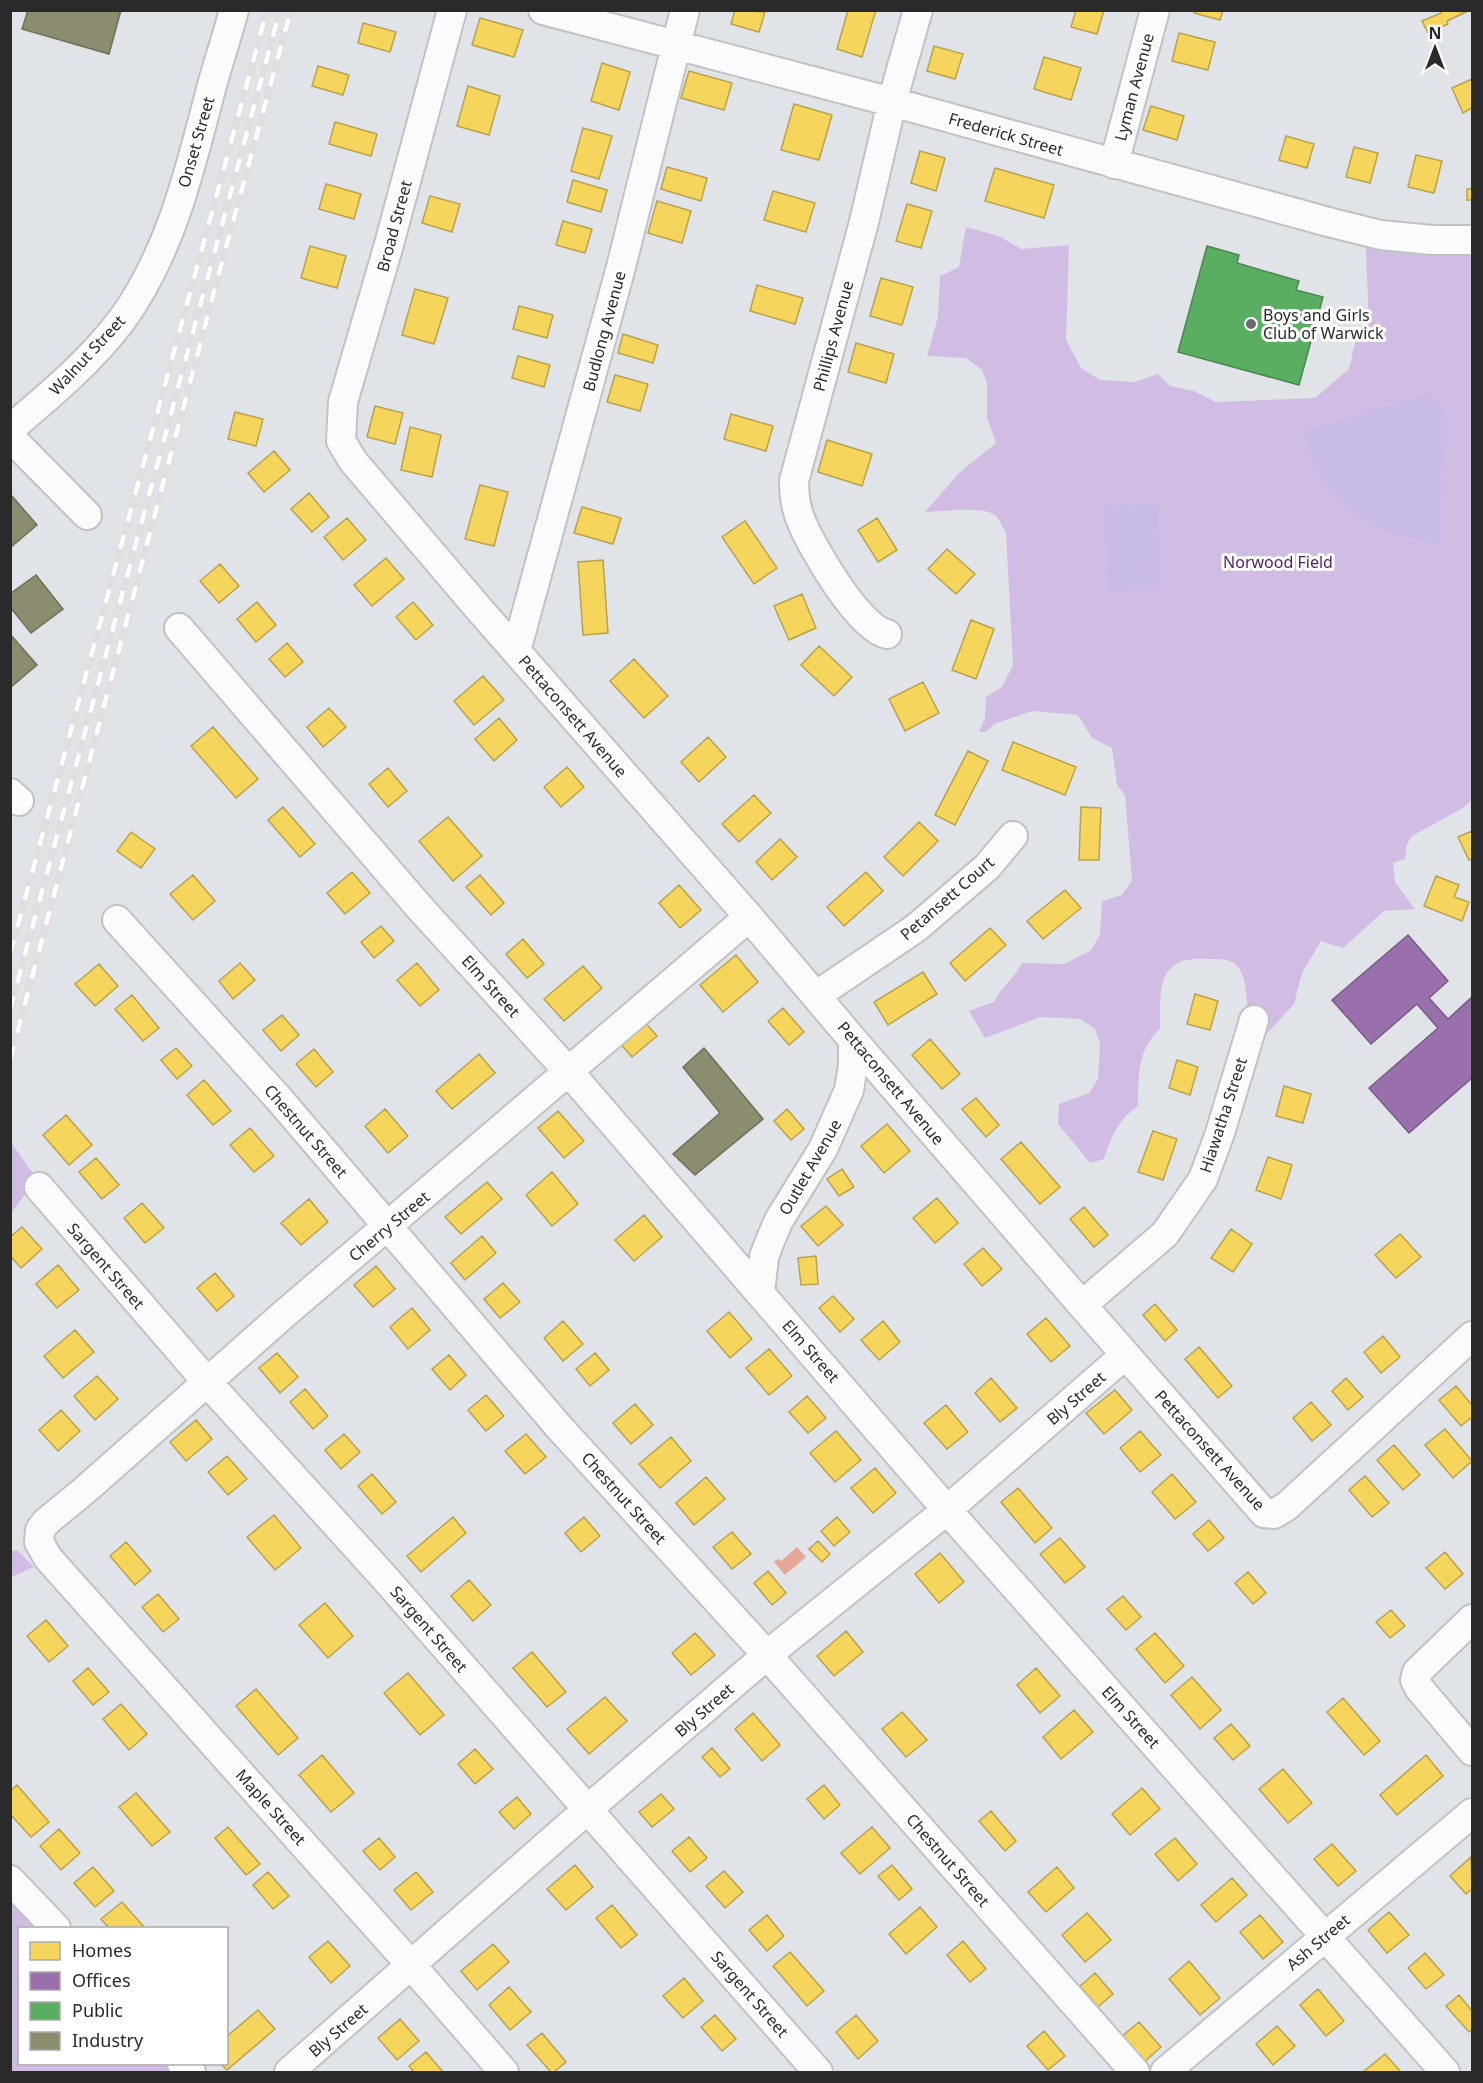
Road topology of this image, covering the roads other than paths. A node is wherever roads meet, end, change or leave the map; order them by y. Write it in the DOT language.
graph roads {
  1 [pos="234,10"];
  2 [pos="452,10"];
  3 [pos="543,10"];
  4 [pos="686,10"];
  5 [pos="918,10"];
  6 [pos="1155,10"];
  7 [pos="676,46"];
  8 [pos="892,102"];
  9 [pos="1114,164"];
  10 [pos="1473,240"];
  11 [pos="151,270"];
  12 [pos="10,429"];
  13 [pos="10,436"];
  14 [pos="341,441"];
  15 [pos="87,515"];
  16 [pos="179,628"];
  17 [pos="887,634"];
  18 [pos="516,651"];
  19 [pos="1013,836"];
  20 [pos="749,917"];
  21 [pos="117,920"];
  22 [pos="817,995"];
  23 [pos="1254,1020"];
  24 [pos="853,1040"];
  25 [pos="569,1072"];
  26 [pos="39,1188"];
  27 [pos="388,1226"];
  28 [pos="760,1293"];
  29 [pos="1082,1305"];
  30 [pos="1473,1336"];
  31 [pos="1125,1355"];
  32 [pos="208,1383"];
  33 [pos="947,1510"];
  34 [pos="39,1542"];
  35 [pos="1473,1619"];
  36 [pos="767,1655"];
  37 [pos="1473,1751"];
  38 [pos="588,1809"];
  39 [pos="1473,1813"];
  40 [pos="10,1880"];
  41 [pos="54,1927"];
  42 [pos="1324,1936"];
  43 [pos="411,1965"];
  44 [pos="289,2073"];
  45 [pos="504,2073"];
  46 [pos="818,2073"];
  47 [pos="1135,2073"];
  48 [pos="1166,2073"];
  49 [pos="1445,2073"];
  1 -- 11 [label="street, Onset Street"];
  2 -- 14 [label="street, Broad Street"];
  3 -- 7 [label="street, Frederick Street"];
  4 -- 7 [label="street, Budlong Avenue"];
  5 -- 8 [label="street, Phillips Avenue"];
  6 -- 9 [label="street, Lyman Avenue"];
  7 -- 8 [label="street, Frederick Street"];
  7 -- 18 [label="street, Budlong Avenue"];
  8 -- 9 [label="street, Frederick Street"];
  8 -- 17 [label="street, Phillips Avenue"];
  9 -- 10 [label="street, Frederick Street"];
  11 -- 12 [label="street, Walnut Street"];
  13 -- 15 [label="street"];
  14 -- 18 [label="street, Pettaconsett Avenue"];
  16 -- 25 [label="street, Elm Street"];
  18 -- 20 [label="street, Pettaconsett Avenue"];
  19 -- 22 [label="street, Petansett Court"];
  20 -- 22 [label="street, Pettaconsett Avenue"];
  20 -- 25 [label="street, Cherry Street"];
  21 -- 27 [label="street, Chestnut Street"];
  22 -- 24 [label="street, Pettaconsett Avenue"];
  23 -- 29 [label="street, Hiawatha Street"];
  24 -- 28 [label="street, Outlet Avenue"];
  24 -- 29 [label="street, Pettaconsett Avenue"];
  25 -- 27 [label="street, Cherry Street"];
  25 -- 28 [label="street, Elm Street"];
  26 -- 32 [label="street, Sargent Street"];
  27 -- 32 [label="street, Cherry Street"];
  27 -- 36 [label="street, Chestnut Street"];
  28 -- 33 [label="street, Elm Street"];
  29 -- 31 [label="street, Pettaconsett Avenue"];
  30 -- 31 [label="street, Pettaconsett Avenue"];
  31 -- 33 [label="street, Bly Street"];
  32 -- 34 [label="street, Cherry Street"];
  32 -- 38 [label="street, Sargent Street"];
  33 -- 36 [label="street, Bly Street"];
  33 -- 42 [label="street, Elm Street"];
  34 -- 43 [label="street, Maple Street"];
  35 -- 37 [label="street"];
  36 -- 38 [label="street, Bly Street"];
  36 -- 47 [label="street, Chestnut Street"];
  38 -- 43 [label="street, Bly Street"];
  38 -- 46 [label="street, Sargent Street"];
  39 -- 42 [label="street, Ash Street"];
  40 -- 41 [label="street"];
  42 -- 48 [label="street, Ash Street"];
  42 -- 49 [label="street, Elm Street"];
  43 -- 44 [label="street, Bly Street"];
  43 -- 45 [label="street, Maple Street"];
}
